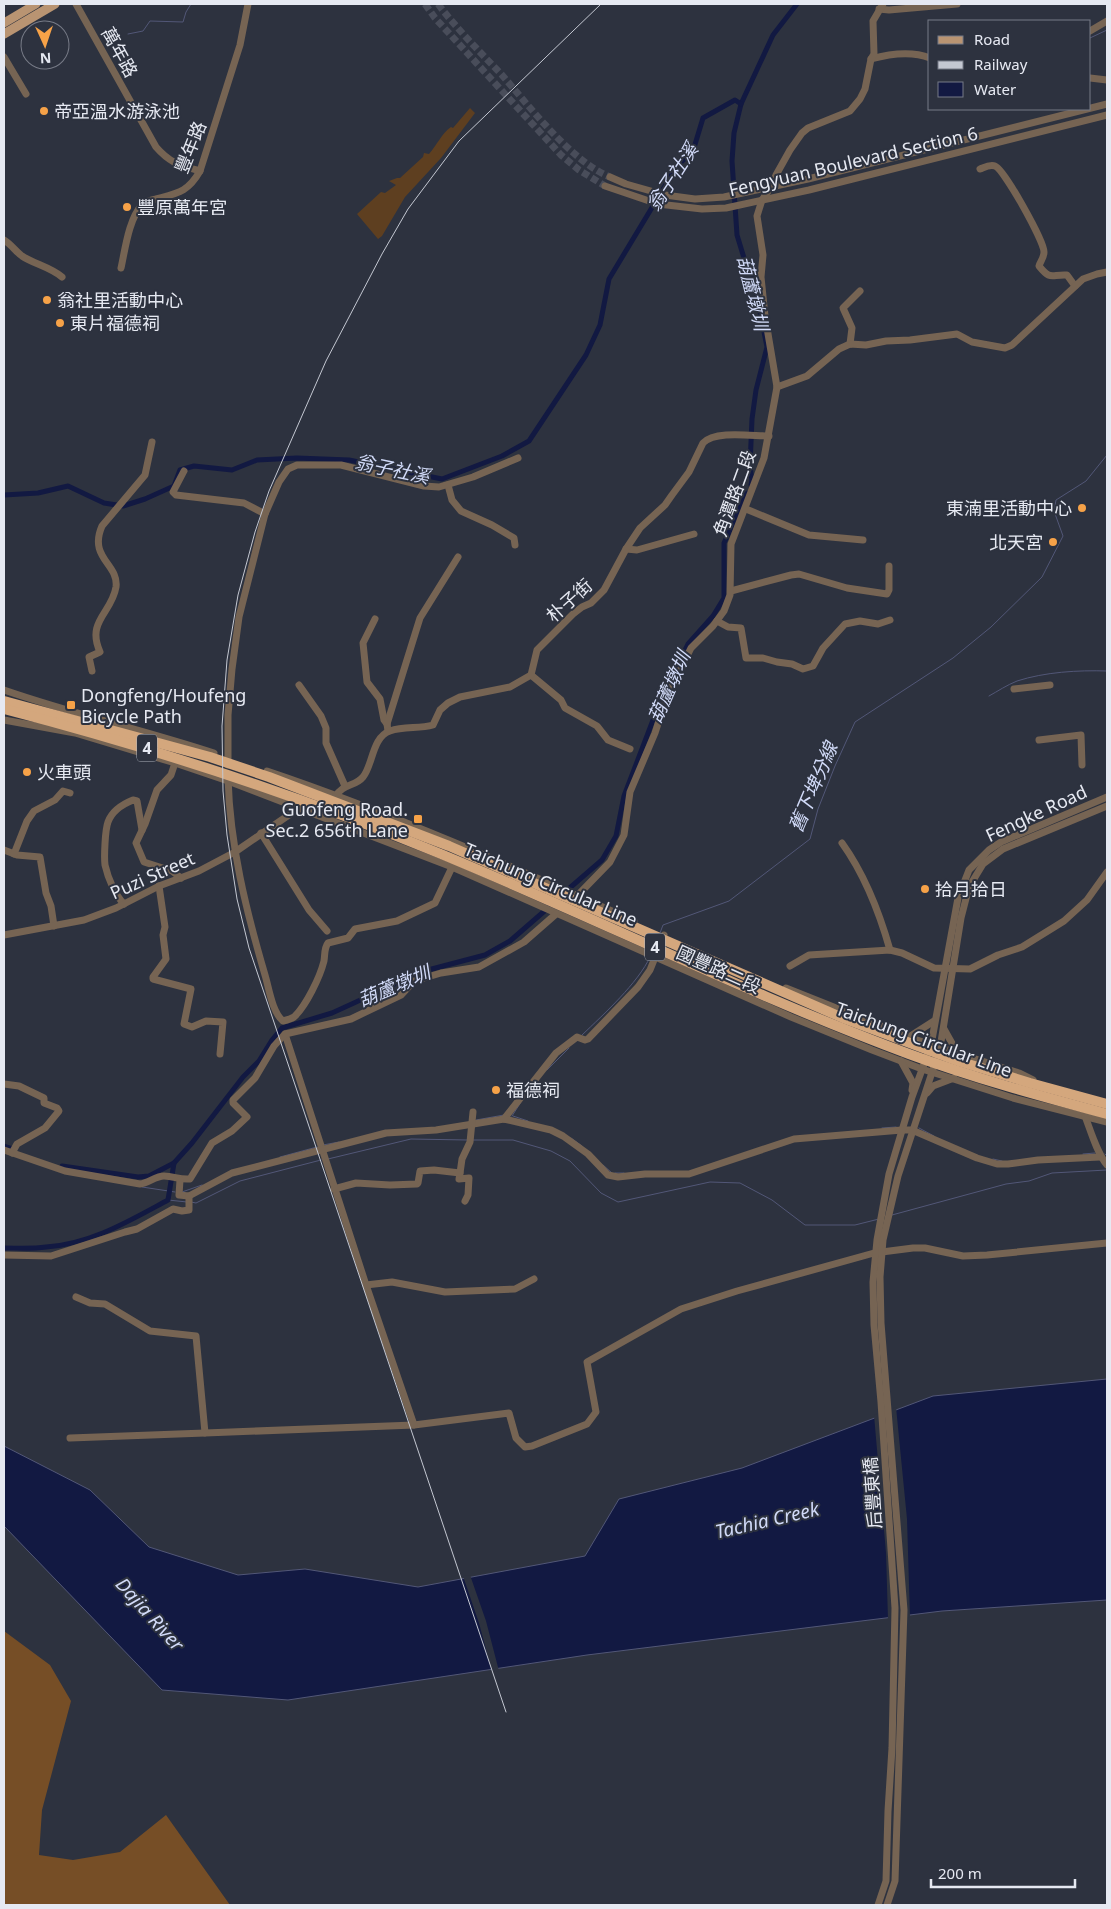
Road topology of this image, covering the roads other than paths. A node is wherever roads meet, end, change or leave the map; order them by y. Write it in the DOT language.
graph roads {
  1 [pos="36,4"];
  2 [pos="55,4"];
  3 [pos="76,4"];
  4 [pos="248,4"];
  5 [pos="957,4"];
  6 [pos="881,6"];
  7 [pos="1107,21"];
  8 [pos="4,23"];
  9 [pos="1091,30"];
  10 [pos="4,34"];
  11 [pos="4,57"];
  12 [pos="928,57"];
  13 [pos="871,59"];
  14 [pos="1091,78"];
  15 [pos="1107,80"];
  16 [pos="26,94"];
  17 [pos="1107,104"];
  18 [pos="1091,108"];
  19 [pos="1083,110"];
  20 [pos="1107,115"];
  21 [pos="980,169"];
  22 [pos="200,171"];
  23 [pos="610,177"];
  24 [pos="605,186"];
  25 [pos="771,187"];
  26 [pos="762,200"];
  27 [pos="4,240"];
  28 [pos="121,268"];
  29 [pos="1107,272"];
  30 [pos="62,277"];
  31 [pos="1075,286"];
  32 [pos="860,291"];
  33 [pos="850,344"];
  34 [pos="777,387"];
  35 [pos="769,436"];
  36 [pos="152,442"];
  37 [pos="518,458"];
  38 [pos="184,471"];
  39 [pos="448,485"];
  40 [pos="746,509"];
  41 [pos="265,514"];
  42 [pos="694,534"];
  43 [pos="863,540"];
  44 [pos="515,545"];
  45 [pos="626,549"];
  46 [pos="458,557"];
  47 [pos="889,566"];
  48 [pos="731,591"];
  49 [pos="375,619"];
  50 [pos="717,620"];
  51 [pos="890,620"];
  52 [pos="92,671"];
  53 [pos="532,675"];
  54 [pos="299,684"];
  55 [pos="1050,685"];
  56 [pos="1014,689"];
  57 [pos="4,690"];
  58 [pos="4,696"];
  59 [pos="4,701"];
  60 [pos="4,709"];
  61 [pos="4,714"];
  62 [pos="4,720"];
  63 [pos="388,728"];
  64 [pos="86,730"];
  65 [pos="124,733"];
  66 [pos="1039,740"];
  67 [pos="630,749"];
  68 [pos="228,758"];
  69 [pos="175,763"];
  70 [pos="1082,765"];
  71 [pos="228,781"];
  72 [pos="308,785"];
  73 [pos="345,786"];
  74 [pos="70,793"];
  75 [pos="335,794"];
  76 [pos="1107,797"];
  77 [pos="1107,806"];
  78 [pos="299,808"];
  79 [pos="327,818"];
  80 [pos="142,830"];
  81 [pos="261,833"];
  82 [pos="842,843"];
  83 [pos="462,846"];
  84 [pos="4,850"];
  85 [pos="235,852"];
  86 [pos="14,854"];
  87 [pos="452,867"];
  88 [pos="1107,872"];
  89 [pos="182,878"];
  90 [pos="159,886"];
  91 [pos="578,896"];
  92 [pos="124,904"];
  93 [pos="556,914"];
  94 [pos="54,926"];
  95 [pos="328,931"];
  96 [pos="4,935"];
  97 [pos="664,935"];
  98 [pos="890,950"];
  99 [pos="656,958"];
  100 [pos="790,966"];
  101 [pos="945,968"];
  102 [pos="954,968"];
  103 [pos="934,1021"];
  104 [pos="944,1028"];
  105 [pos="285,1034"];
  106 [pos="909,1037"];
  107 [pos="930,1045"];
  108 [pos="940,1048"];
  109 [pos="220,1054"];
  110 [pos="958,1054"];
  111 [pos="927,1056"];
  112 [pos="937,1060"];
  113 [pos="901,1062"];
  114 [pos="922,1069"];
  115 [pos="934,1072"];
  116 [pos="954,1078"];
  117 [pos="4,1084"];
  118 [pos="912,1097"];
  119 [pos="924,1097"];
  120 [pos="1107,1102"];
  121 [pos="1107,1109"];
  122 [pos="472,1112"];
  123 [pos="1107,1114"];
  124 [pos="1085,1116"];
  125 [pos="504,1119"];
  126 [pos="1107,1122"];
  127 [pos="472,1123"];
  128 [pos="902,1130"];
  129 [pos="912,1130"];
  130 [pos="4,1150"];
  131 [pos="322,1151"];
  132 [pos="12,1153"];
  133 [pos="1100,1157"];
  134 [pos="1107,1165"];
  135 [pos="460,1173"];
  136 [pos="889,1174"];
  137 [pos="898,1176"];
  138 [pos="180,1180"];
  139 [pos="334,1190"];
  140 [pos="189,1196"];
  141 [pos="465,1201"];
  142 [pos="1107,1243"];
  143 [pos="4,1255"];
  144 [pos="534,1279"];
  145 [pos="366,1285"];
  146 [pos="76,1297"];
  147 [pos="414,1425"];
  148 [pos="205,1433"];
  149 [pos="70,1438"];
  150 [pos="895,1771"];
  151 [pos="878,1905"];
  152 [pos="887,1905"];
  1 -- 8 [label="main road"];
  2 -- 10 [label="main road"];
  3 -- 22 [label="street, 萬年路"];
  4 -- 22 [label="street, 豐年路"];
  5 -- 6 [label="street"];
  6 -- 13 [label="street"];
  7 -- 9 [label="street"];
  11 -- 16 [label="street"];
  12 -- 13 [label="street"];
  13 -- 25 [label="street"];
  14 -- 15 [label="street"];
  17 -- 18 [label="street, Fengyuan Boulevard Section 6"];
  19 -- 25 [label="street, Fengyuan Boulevard Section 6"];
  20 -- 26 [label="street, Fengyuan Boulevard Section 6"];
  21 -- 31 [label="street"];
  22 -- 28 [label="street, 豐年路"];
  23 -- 25 [label="street, Fengyuan Boulevard Section 6"];
  24 -- 26 [label="street, Fengyuan Boulevard Section 6"];
  25 -- 26 [label="street"];
  26 -- 34 [label="street, 角潭路二段"];
  27 -- 30 [label="street"];
  29 -- 31 [label="street"];
  31 -- 33 [label="street"];
  32 -- 33 [label="street"];
  33 -- 34 [label="street"];
  34 -- 35 [label="street, 角潭路二段"];
  35 -- 40 [label="street, 角潭路二段"];
  35 -- 45 [label="street, 朴子街"];
  36 -- 52 [label="street"];
  37 -- 39 [label="street"];
  38 -- 41 [label="street"];
  39 -- 41 [label="street"];
  39 -- 44 [label="street"];
  40 -- 43 [label="street"];
  40 -- 48 [label="street, 角潭路二段"];
  41 -- 68 [label="street"];
  42 -- 45 [label="street"];
  45 -- 53 [label="street, 朴子街"];
  46 -- 63 [label="street"];
  47 -- 48 [label="street"];
  48 -- 50 [label="street, 角潭路二段"];
  49 -- 63 [label="street"];
  50 -- 51 [label="street"];
  50 -- 91 [label="street, 角潭路二段"];
  53 -- 63 [label="street"];
  53 -- 67 [label="street"];
  54 -- 73 [label="street"];
  55 -- 56 [label="street"];
  57 -- 68 [label="street, 國豐路二段"];
  58 -- 65 [label="highway"];
  59 -- 65 [label="highway, Taichung Circular Line / 4"];
  60 -- 64 [label="highway, Taichung Circular Line / 4"];
  61 -- 64 [label="highway"];
  62 -- 69 [label="street, 國豐路二段"];
  63 -- 73 [label="street"];
  64 -- 123 [label="highway, Taichung Circular Line / 4"];
  65 -- 120 [label="highway, Taichung Circular Line / 4"];
  66 -- 70 [label="street"];
  68 -- 71 [label="street"];
  68 -- 72 [label="street, 國豐路二段"];
  69 -- 71 [label="street, 國豐路二段"];
  69 -- 80 [label="street"];
  71 -- 78 [label="street, 國豐路二段"];
  71 -- 85 [label="street"];
  72 -- 75 [label="street, 國豐路二段"];
  72 -- 78 [label="street"];
  73 -- 75 [label="street"];
  74 -- 86 [label="street"];
  75 -- 79 [label="street"];
  75 -- 83 [label="street, 國豐路二段"];
  76 -- 101 [label="street, Fengke Road"];
  77 -- 102 [label="street, Fengke Road"];
  78 -- 79 [label="street, 國豐路二段"];
  78 -- 81 [label="street, Puzi Street"];
  79 -- 87 [label="street, 國豐路二段"];
  80 -- 89 [label="street"];
  80 -- 92 [label="street"];
  81 -- 85 [label="street, Puzi Street"];
  81 -- 95 [label="street"];
  82 -- 98 [label="street"];
  83 -- 87 [label="street"];
  83 -- 91 [label="street, 國豐路二段"];
  84 -- 86 [label="street"];
  85 -- 87 [label="street"];
  85 -- 89 [label="street, Puzi Street"];
  86 -- 94 [label="street"];
  87 -- 93 [label="street, 國豐路二段"];
  88 -- 102 [label="street"];
  89 -- 90 [label="street, Puzi Street"];
  90 -- 92 [label="street, Puzi Street"];
  90 -- 109 [label="street"];
  91 -- 97 [label="street, 國豐路二段"];
  92 -- 94 [label="street, Puzi Street"];
  93 -- 99 [label="street, 國豐路二段"];
  93 -- 105 [label="street"];
  94 -- 96 [label="street, Puzi Street"];
  97 -- 99 [label="street"];
  97 -- 106 [label="street, 國豐路二段"];
  98 -- 100 [label="street"];
  98 -- 101 [label="street"];
  99 -- 113 [label="street, 國豐路二段"];
  99 -- 125 [label="street"];
  101 -- 102 [label="street"];
  101 -- 103 [label="street, Fengke Road"];
  102 -- 104 [label="street, Fengke Road"];
  103 -- 106 [label="street"];
  103 -- 107 [label="street, Fengke Road"];
  104 -- 108 [label="street, Fengke Road"];
  104 -- 110 [label="street"];
  105 -- 131 [label="street"];
  105 -- 138 [label="street"];
  106 -- 107 [label="street, 國豐路二段"];
  107 -- 108 [label="street, 國豐路二段"];
  107 -- 111 [label="street, Fengke Road"];
  108 -- 110 [label="street, 國豐路二段"];
  108 -- 112 [label="street, Fengke Road"];
  110 -- 120 [label="street, 國豐路二段"];
  111 -- 112 [label="street"];
  111 -- 114 [label="street, Fengke Road"];
  112 -- 115 [label="street, Fengke Road"];
  112 -- 121 [label="street"];
  113 -- 114 [label="street, 國豐路二段"];
  113 -- 118 [label="street"];
  114 -- 115 [label="street, 國豐路二段"];
  114 -- 118 [label="street, Fengke Road"];
  115 -- 116 [label="street, 國豐路二段"];
  115 -- 119 [label="street, Fengke Road"];
  116 -- 119 [label="street"];
  116 -- 124 [label="street, 國豐路二段"];
  117 -- 132 [label="street"];
  118 -- 128 [label="street, Fengke Road"];
  119 -- 129 [label="street, Fengke Road"];
  122 -- 127 [label="street"];
  124 -- 126 [label="street, 國豐路二段"];
  124 -- 133 [label="street"];
  125 -- 127 [label="street"];
  125 -- 128 [label="street"];
  127 -- 131 [label="street"];
  127 -- 135 [label="street"];
  128 -- 129 [label="street"];
  128 -- 136 [label="street, Fengke Road"];
  129 -- 133 [label="street"];
  129 -- 137 [label="street, Fengke Road"];
  130 -- 132 [label="street"];
  131 -- 139 [label="street"];
  131 -- 140 [label="street"];
  132 -- 138 [label="street"];
  133 -- 134 [label="street"];
  135 -- 139 [label="street"];
  135 -- 141 [label="street"];
  136 -- 150 [label="street, 后豐東橋"];
  137 -- 150 [label="street, 后豐東橋"];
  138 -- 140 [label="street"];
  139 -- 145 [label="street"];
  140 -- 143 [label="street"];
  142 -- 147 [label="street"];
  144 -- 145 [label="street"];
  145 -- 147 [label="street"];
  146 -- 148 [label="street"];
  147 -- 148 [label="street"];
  148 -- 149 [label="street"];
  150 -- 151 [label="street, 后豐東橋"];
  150 -- 152 [label="street, 后豐東橋"];
}
